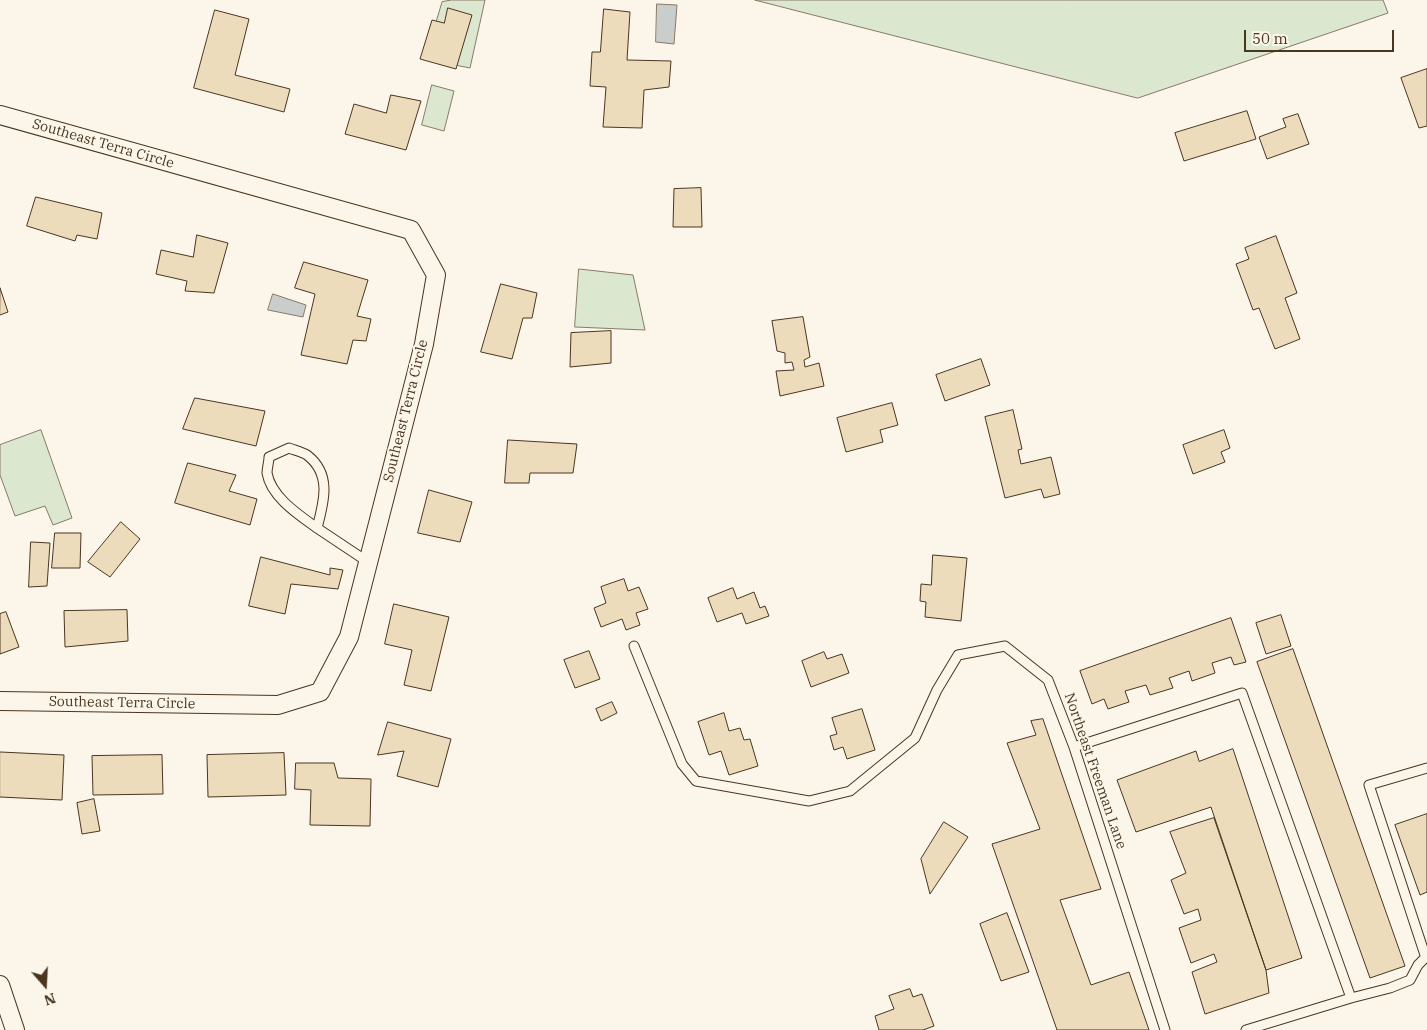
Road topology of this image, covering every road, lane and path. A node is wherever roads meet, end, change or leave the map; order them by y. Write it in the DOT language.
graph roads {
  1 [pos="0,115"];
  2 [pos="317,528"];
  3 [pos="368,562"];
  4 [pos="634,646"];
  5 [pos="0,701"];
  6 [pos="1074,747"];
  7 [pos="1427,768"];
  8 [pos="1426,957"];
  9 [pos="0,985"];
  10 [pos="1351,998"];
  11 [pos="15,1030"];
  12 [pos="1165,1030"];
  13 [pos="1246,1030"];
  1 -- 3 [label="street, Southeast Terra Circle"];
  2 -- 2 [label="lane"];
  2 -- 3 [label="lane"];
  3 -- 5 [label="street, Southeast Terra Circle"];
  4 -- 6 [label="lane, Northeast Freeman Lane"];
  6 -- 10 [label="lane"];
  6 -- 12 [label="lane, Northeast Freeman Lane"];
  7 -- 8 [label="lane"];
  8 -- 10 [label="lane"];
  9 -- 11 [label="street"];
  10 -- 13 [label="lane"];
}
